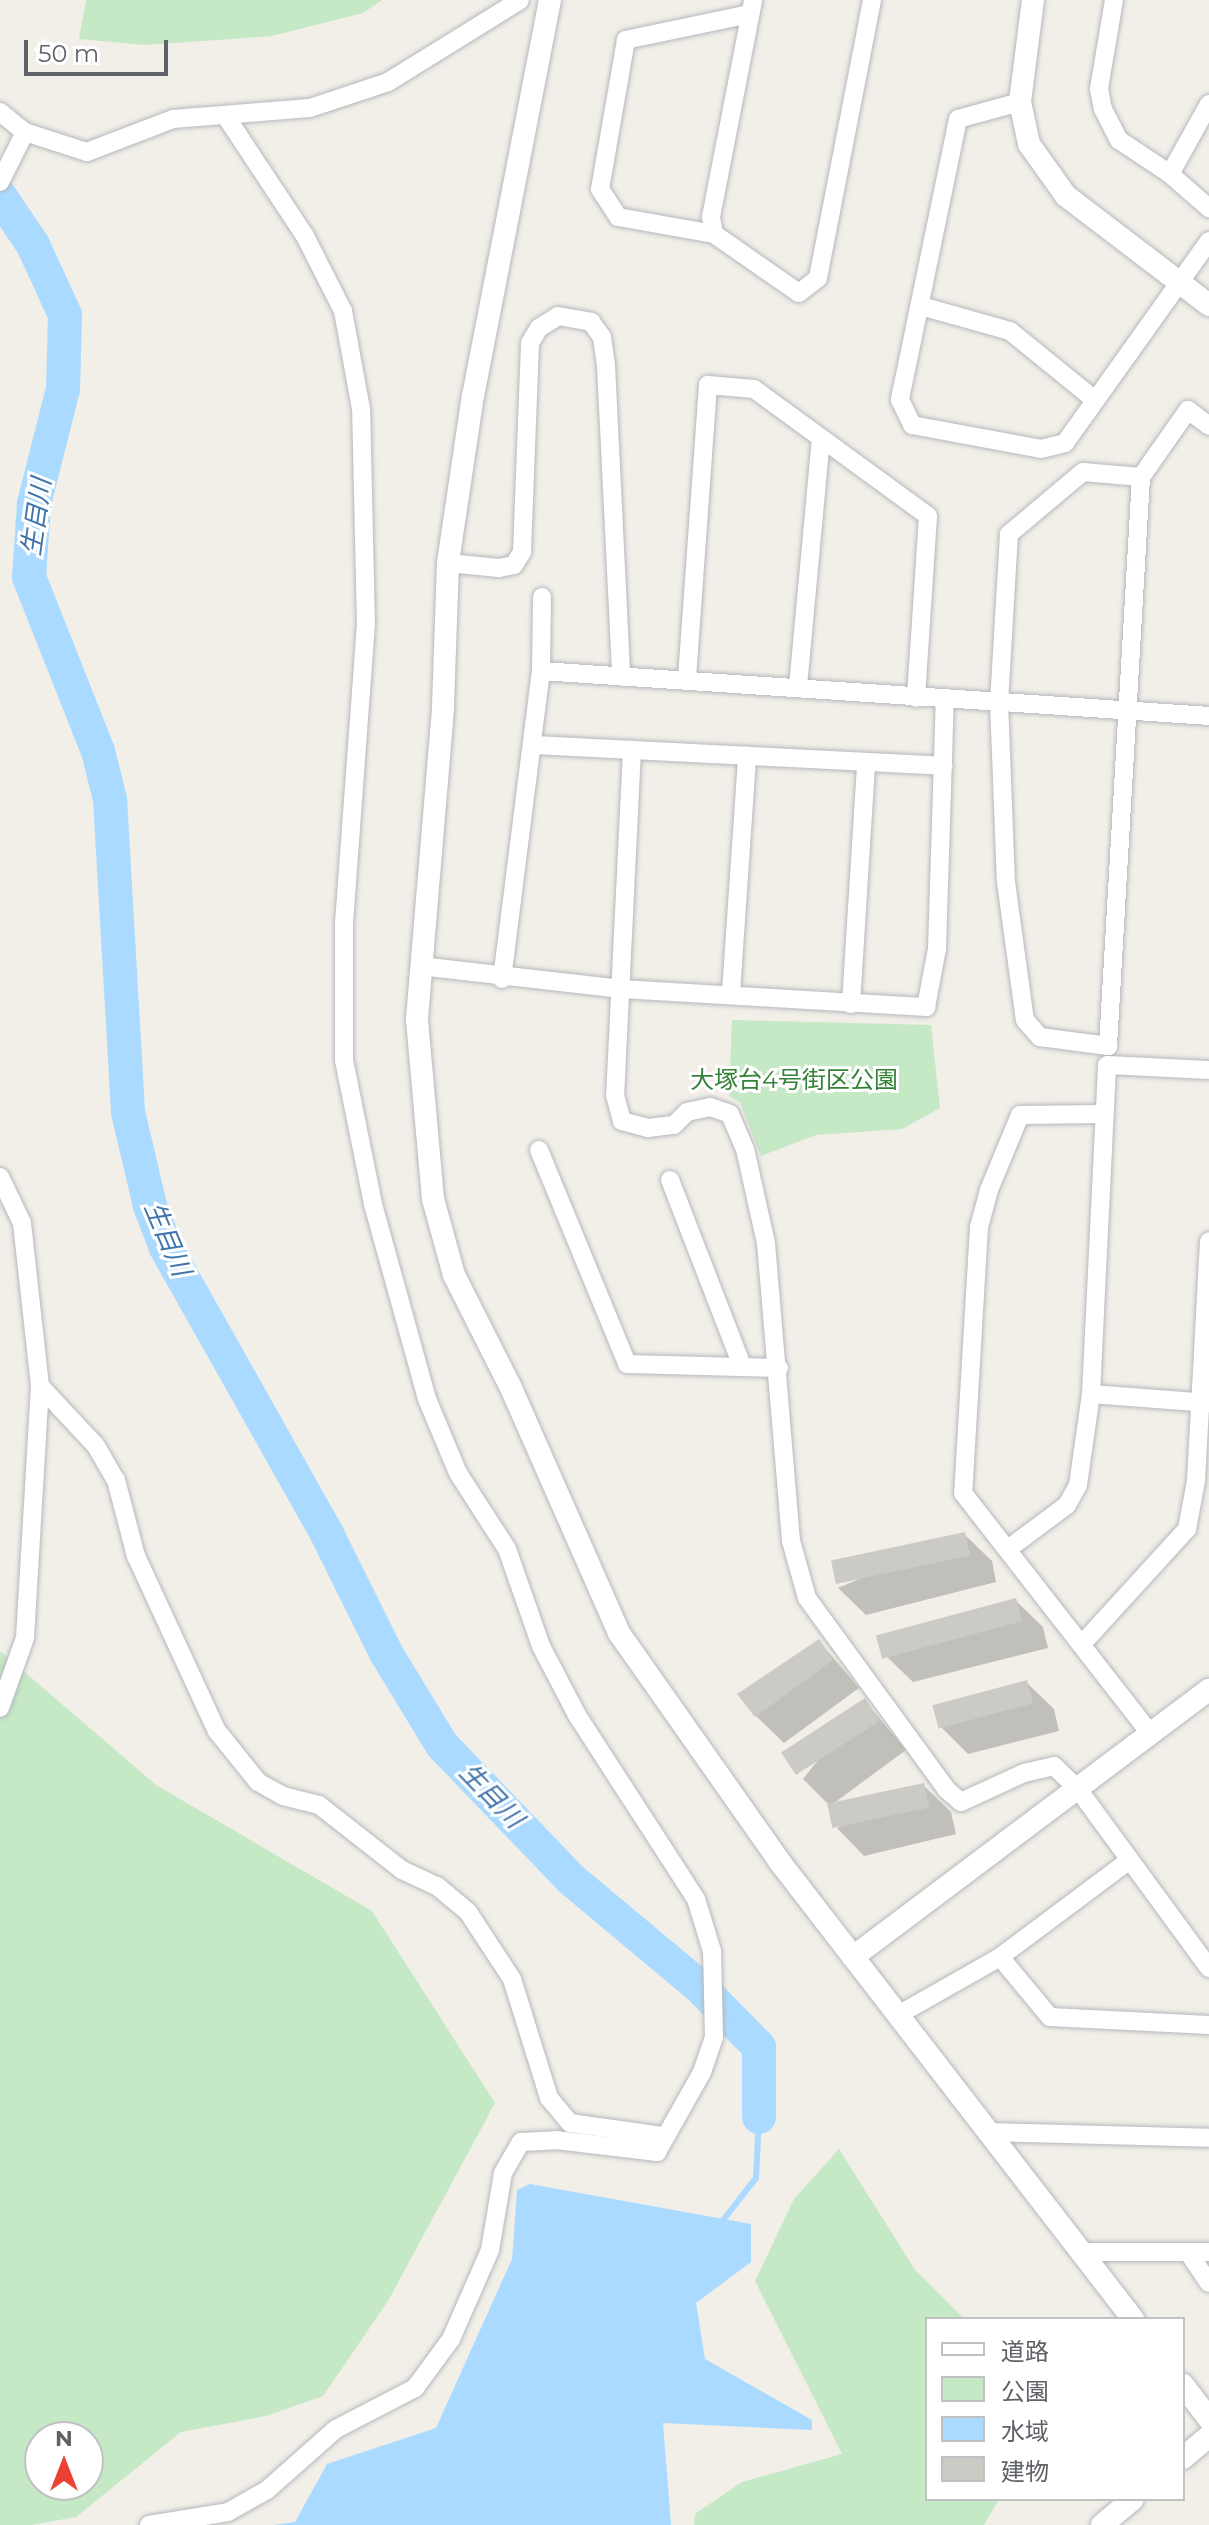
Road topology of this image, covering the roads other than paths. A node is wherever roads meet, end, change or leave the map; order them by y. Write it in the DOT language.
graph roads {
  1 [pos="520,0"];
  2 [pos="550,0"];
  3 [pos="872,0"];
  4 [pos="1033,0"];
  5 [pos="1114,0"];
  6 [pos="752,7"];
  7 [pos="1020,102"];
  8 [pos="1209,104"];
  9 [pos="0,112"];
  10 [pos="225,115"];
  11 [pos="25,132"];
  12 [pos="1170,174"];
  13 [pos="2,178"];
  14 [pos="1209,208"];
  15 [pos="714,234"];
  16 [pos="1209,241"];
  17 [pos="1180,284"];
  18 [pos="1209,305"];
  19 [pos="921,306"];
  20 [pos="1095,400"];
  21 [pos="1209,426"];
  22 [pos="821,440"];
  23 [pos="1141,477"];
  24 [pos="448,563"];
  25 [pos="542,597"];
  26 [pos="541,671"];
  27 [pos="621,677"];
  28 [pos="687,678"];
  29 [pos="798,686"];
  30 [pos="916,698"];
  31 [pos="945,699"];
  32 [pos="999,702"];
  33 [pos="1127,711"];
  34 [pos="1209,716"];
  35 [pos="534,745"];
  36 [pos="632,750"];
  37 [pos="747,756"];
  38 [pos="866,763"];
  39 [pos="943,766"];
  40 [pos="420,966"];
  41 [pos="502,979"];
  42 [pos="622,989"];
  43 [pos="731,993"];
  44 [pos="851,1004"];
  45 [pos="1209,1070"];
  46 [pos="1103,1114"];
  47 [pos="539,1150"];
  48 [pos="0,1177"];
  49 [pos="670,1180"];
  50 [pos="1209,1241"];
  51 [pos="742,1366"];
  52 [pos="779,1368"];
  53 [pos="40,1386"];
  54 [pos="1091,1394"];
  55 [pos="1204,1403"];
  56 [pos="1008,1549"];
  57 [pos="1082,1644"];
  58 [pos="1209,1690"];
  59 [pos="0,1708"];
  60 [pos="1150,1733"];
  61 [pos="1078,1789"];
  62 [pos="1127,1862"];
  63 [pos="853,1957"];
  64 [pos="1000,1957"];
  65 [pos="1209,1968"];
  66 [pos="898,2015"];
  67 [pos="1209,2025"];
  68 [pos="987,2132"];
  69 [pos="664,2136"];
  70 [pos="1209,2138"];
  71 [pos="1082,2252"];
  72 [pos="1188,2252"];
  73 [pos="1209,2252"];
  74 [pos="1209,2283"];
  75 [pos="1131,2317"];
  76 [pos="1185,2388"];
  77 [pos="1209,2419"];
  78 [pos="1209,2436"];
  79 [pos="1185,2456"];
  80 [pos="1131,2501"];
  81 [pos="149,2525"];
  82 [pos="1102,2525"];
  1 -- 10 [label="street"];
  2 -- 24 [label="street"];
  3 -- 15 [label="street"];
  4 -- 7 [label="street"];
  5 -- 12 [label="street"];
  6 -- 15 [label="street"];
  6 -- 15 [label="street"];
  7 -- 17 [label="street"];
  7 -- 19 [label="street"];
  8 -- 12 [label="street"];
  9 -- 11 [label="street"];
  10 -- 11 [label="street"];
  10 -- 69 [label="street"];
  11 -- 13 [label="street"];
  12 -- 14 [label="street"];
  16 -- 17 [label="street"];
  17 -- 18 [label="street"];
  17 -- 20 [label="street"];
  19 -- 20 [label="street"];
  19 -- 20 [label="street"];
  21 -- 23 [label="street"];
  22 -- 28 [label="street"];
  22 -- 29 [label="street"];
  22 -- 30 [label="street"];
  23 -- 32 [label="street"];
  23 -- 33 [label="street"];
  24 -- 27 [label="street"];
  24 -- 40 [label="street"];
  25 -- 26 [label="street"];
  26 -- 27 [label="street"];
  26 -- 35 [label="street"];
  27 -- 28 [label="street"];
  28 -- 29 [label="street"];
  29 -- 30 [label="street"];
  30 -- 31 [label="street"];
  31 -- 32 [label="street"];
  31 -- 39 [label="street"];
  32 -- 33 [label="street"];
  32 -- 33 [label="street"];
  33 -- 34 [label="street"];
  35 -- 36 [label="street"];
  35 -- 41 [label="street"];
  36 -- 37 [label="street"];
  36 -- 42 [label="street"];
  37 -- 38 [label="street"];
  37 -- 43 [label="street"];
  38 -- 39 [label="street"];
  38 -- 44 [label="street"];
  39 -- 44 [label="street"];
  40 -- 41 [label="street"];
  40 -- 63 [label="street"];
  41 -- 42 [label="street"];
  42 -- 43 [label="street"];
  42 -- 52 [label="street"];
  43 -- 44 [label="street"];
  45 -- 46 [label="street"];
  46 -- 54 [label="street"];
  46 -- 56 [label="street"];
  47 -- 51 [label="street"];
  48 -- 53 [label="street"];
  49 -- 51 [label="street"];
  50 -- 55 [label="street"];
  51 -- 52 [label="street"];
  52 -- 61 [label="street"];
  53 -- 59 [label="street"];
  53 -- 69 [label="street"];
  54 -- 55 [label="street"];
  54 -- 56 [label="street"];
  55 -- 57 [label="street"];
  56 -- 57 [label="street"];
  57 -- 60 [label="street"];
  58 -- 60 [label="street"];
  60 -- 61 [label="street"];
  61 -- 62 [label="street"];
  61 -- 63 [label="street"];
  62 -- 64 [label="street"];
  62 -- 65 [label="street"];
  63 -- 66 [label="street"];
  64 -- 66 [label="street"];
  64 -- 67 [label="street"];
  66 -- 68 [label="street"];
  68 -- 70 [label="street"];
  68 -- 71 [label="street"];
  69 -- 81 [label="street"];
  71 -- 72 [label="street"];
  71 -- 75 [label="street"];
  72 -- 73 [label="street"];
  72 -- 74 [label="street"];
  76 -- 77 [label="street"];
  78 -- 79 [label="street"];
  80 -- 82 [label="street"];
}
